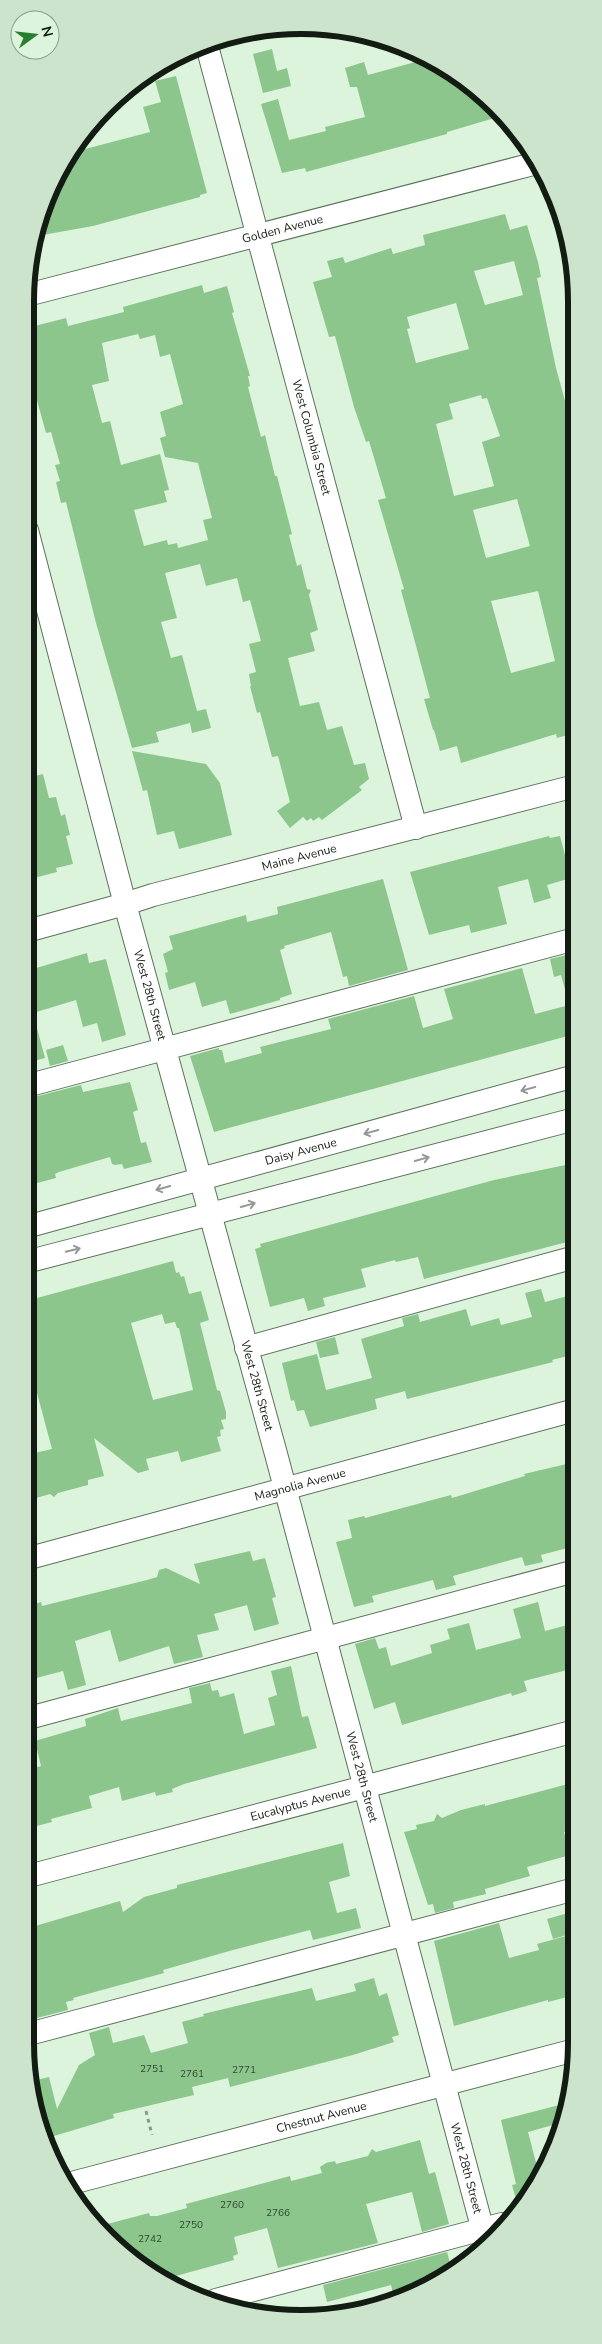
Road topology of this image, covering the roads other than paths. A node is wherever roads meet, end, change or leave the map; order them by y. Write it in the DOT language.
graph roads {
  1 [pos="208,51"];
  2 [pos="531,165"];
  3 [pos="258,236"];
  4 [pos="34,293"];
  5 [pos="34,557"];
  6 [pos="568,788"];
  7 [pos="416,828"];
  8 [pos="125,904"];
  9 [pos="34,929"];
  10 [pos="568,941"];
  11 [pos="166,1048"];
  12 [pos="568,1078"];
  13 [pos="34,1084"];
  14 [pos="568,1121"];
  15 [pos="201,1178"];
  16 [pos="209,1215"];
  17 [pos="34,1225"];
  18 [pos="34,1260"];
  19 [pos="568,1260"];
  20 [pos="246,1348"];
  21 [pos="568,1412"];
  22 [pos="285,1489"];
  23 [pos="34,1557"];
  24 [pos="568,1573"];
  25 [pos="325,1638"];
  26 [pos="34,1717"];
  27 [pos="568,1733"];
  28 [pos="364,1786"];
  29 [pos="34,1875"];
  30 [pos="568,1891"];
  31 [pos="403,1933"];
  32 [pos="34,2033"];
  33 [pos="568,2052"];
  34 [pos="443,2084"];
  35 [pos="74,2183"];
  36 [pos="490,2232"];
  37 [pos="491,2232"];
  38 [pos="223,2298"];
  1 -- 3 [label="street, West Columbia Street"];
  2 -- 3 [label="street, Golden Avenue"];
  3 -- 4 [label="street, Golden Avenue"];
  3 -- 7 [label="street, West Columbia Street"];
  5 -- 8 [label="street, West 28th Street"];
  6 -- 7 [label="street, Maine Avenue"];
  7 -- 8 [label="street, Maine Avenue"];
  8 -- 9 [label="street, Maine Avenue"];
  8 -- 11 [label="street, West 28th Street"];
  10 -- 11 [label="street"];
  11 -- 13 [label="street"];
  11 -- 15 [label="street, West 28th Street"];
  12 -- 15 [label="street, Daisy Avenue, one-way"];
  16 -- 14 [label="street, one-way"];
  15 -- 16 [label="street, West 28th Street"];
  15 -- 17 [label="street, Daisy Avenue, one-way"];
  18 -- 16 [label="street, one-way"];
  16 -- 20 [label="street, West 28th Street"];
  19 -- 20 [label="street"];
  20 -- 22 [label="street, West 28th Street"];
  21 -- 22 [label="street, Magnolia Avenue"];
  22 -- 23 [label="street, Magnolia Avenue"];
  22 -- 25 [label="street, West 28th Street"];
  24 -- 25 [label="street"];
  25 -- 26 [label="street"];
  25 -- 28 [label="street, West 28th Street"];
  27 -- 28 [label="street, Eucalyptus Avenue"];
  28 -- 29 [label="street, Eucalyptus Avenue"];
  28 -- 31 [label="street, West 28th Street"];
  30 -- 31 [label="street"];
  31 -- 32 [label="street"];
  31 -- 34 [label="street, West 28th Street"];
  33 -- 34 [label="street, Chestnut Avenue"];
  34 -- 35 [label="street, Chestnut Avenue"];
  34 -- 37 [label="street, West 28th Street"];
  36 -- 38 [label="street"];
}
